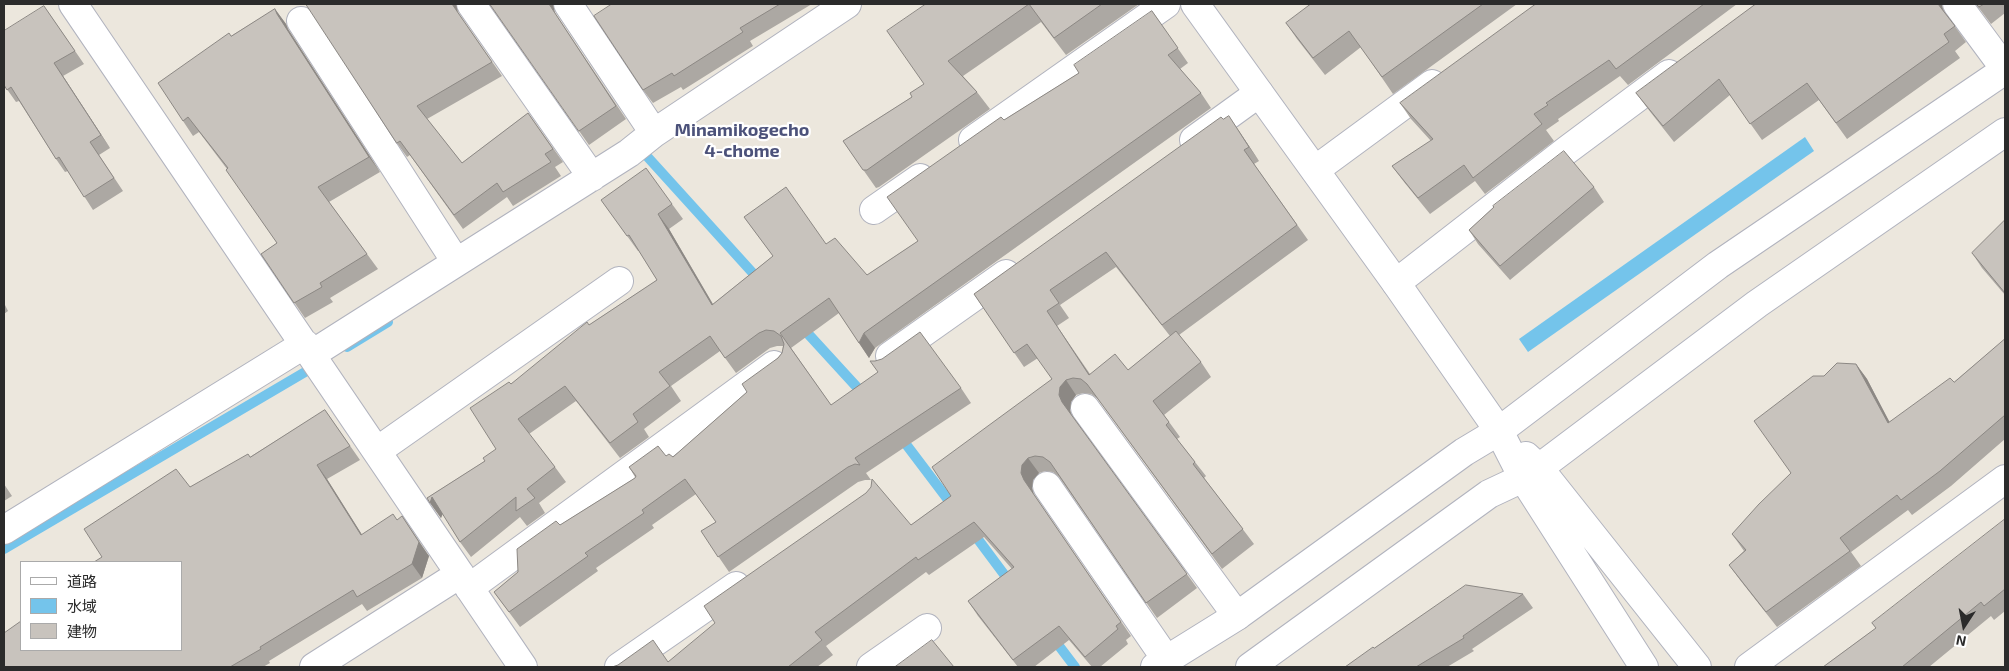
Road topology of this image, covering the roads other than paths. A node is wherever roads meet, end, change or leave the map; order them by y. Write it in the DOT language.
graph roads {
  1 [pos="73,4"];
  2 [pos="471,4"];
  3 [pos="847,4"];
  4 [pos="1166,4"];
  5 [pos="1195,4"];
  6 [pos="1957,4"];
  7 [pos="606,9"];
  8 [pos="575,14"];
  9 [pos="301,21"];
  10 [pos="1693,56"];
  11 [pos="2005,69"];
  12 [pos="1449,72"];
  13 [pos="1259,93"];
  14 [pos="654,132"];
  15 [pos="2005,132"];
  16 [pos="1176,152"];
  17 [pos="1315,170"];
  18 [pos="592,177"];
  19 [pos="874,210"];
  20 [pos="456,262"];
  21 [pos="1022,262"];
  22 [pos="619,281"];
  23 [pos="1396,283"];
  24 [pos="309,349"];
  25 [pos="884,360"];
  26 [pos="780,362"];
  27 [pos="1085,408"];
  28 [pos="1499,432"];
  29 [pos="377,450"];
  30 [pos="1531,473"];
  31 [pos="2005,479"];
  32 [pos="1047,486"];
  33 [pos="4,530"];
  34 [pos="755,573"];
  35 [pos="465,581"];
  36 [pos="1237,616"];
  37 [pos="926,628"];
  38 [pos="1160,663"];
  39 [pos="1636,664"];
  40 [pos="314,667"];
  41 [pos="523,667"];
  42 [pos="619,667"];
  43 [pos="871,667"];
  44 [pos="1250,667"];
  45 [pos="1697,667"];
  46 [pos="1749,667"];
  1 -- 24 [label="street"];
  2 -- 18 [label="street"];
  3 -- 14 [label="street"];
  4 -- 19 [label="street"];
  5 -- 13 [label="street"];
  6 -- 11 [label="street"];
  7 -- 8 [label="street"];
  8 -- 14 [label="street"];
  9 -- 20 [label="street"];
  10 -- 23 [label="street"];
  11 -- 28 [label="street"];
  12 -- 17 [label="street"];
  13 -- 16 [label="street"];
  13 -- 17 [label="street"];
  14 -- 18 [label="street"];
  15 -- 30 [label="street"];
  17 -- 23 [label="street"];
  18 -- 20 [label="street"];
  20 -- 24 [label="street"];
  21 -- 25 [label="street"];
  22 -- 29 [label="street"];
  23 -- 28 [label="street"];
  24 -- 29 [label="street"];
  24 -- 33 [label="street"];
  26 -- 35 [label="street"];
  27 -- 36 [label="street"];
  28 -- 30 [label="street"];
  28 -- 36 [label="street"];
  29 -- 35 [label="street"];
  30 -- 39 [label="street"];
  30 -- 44 [label="street"];
  30 -- 45 [label="street"];
  31 -- 46 [label="street"];
  32 -- 38 [label="street"];
  34 -- 42 [label="street"];
  35 -- 40 [label="street"];
  35 -- 41 [label="street"];
  36 -- 38 [label="street"];
  37 -- 43 [label="street"];
}
